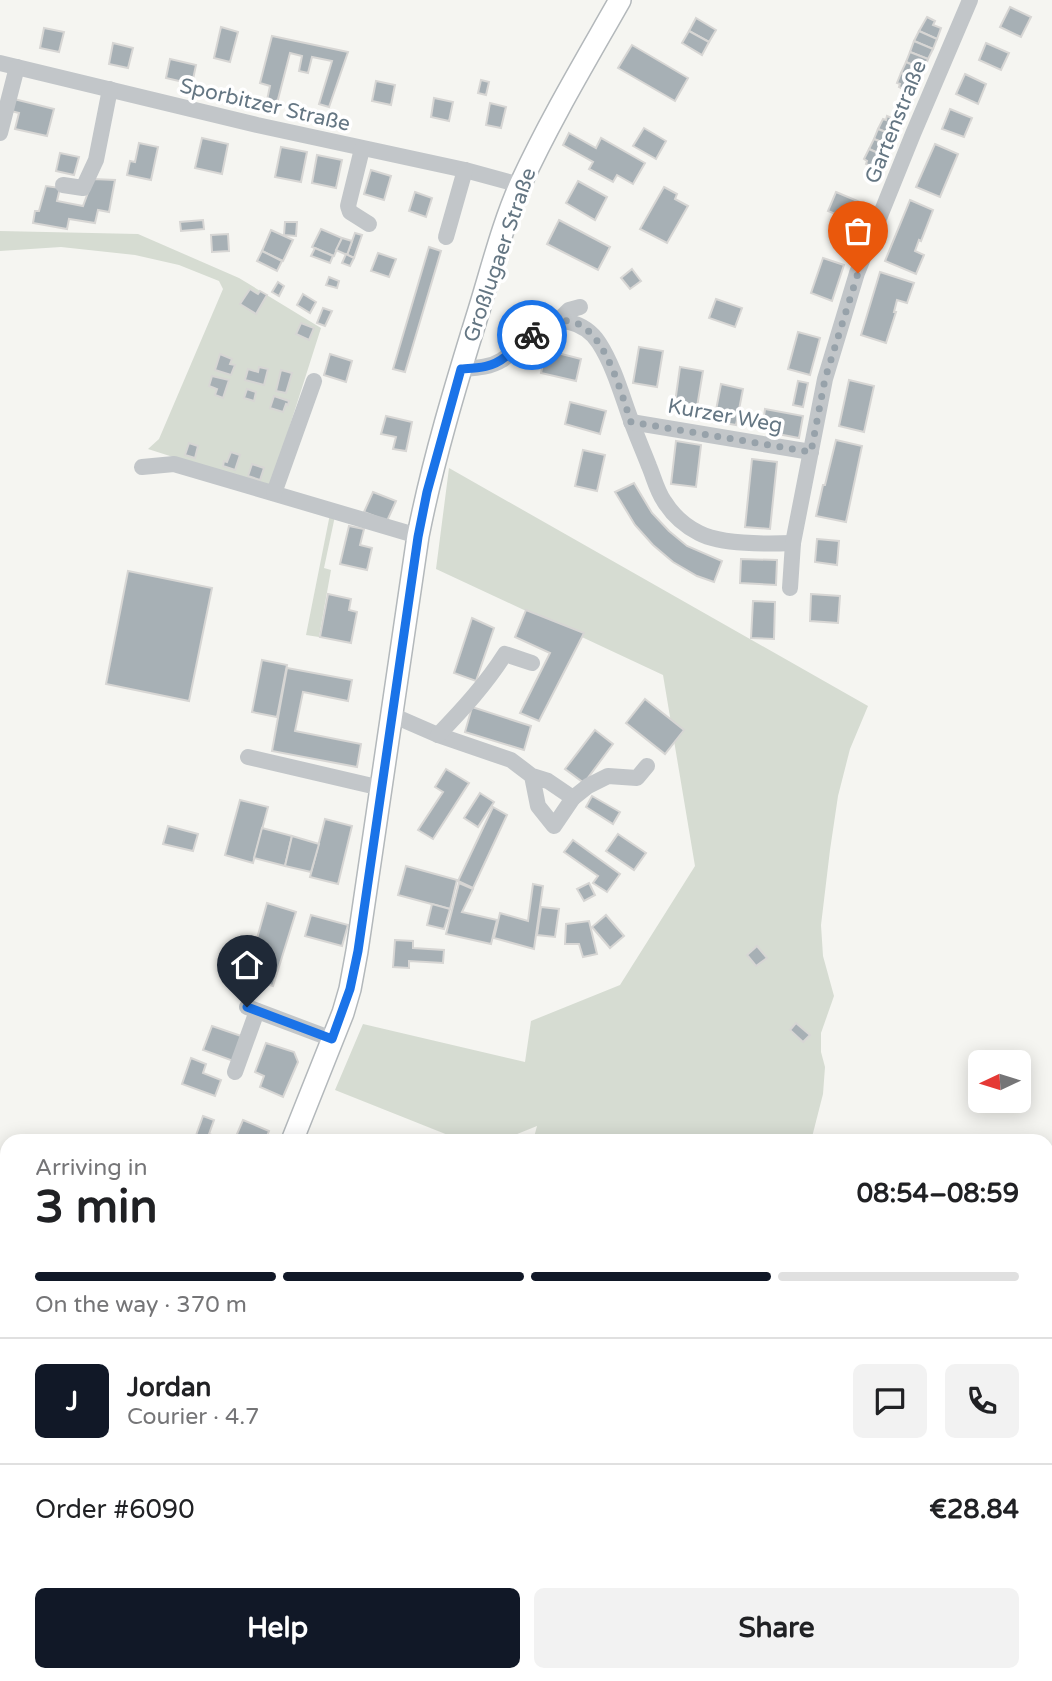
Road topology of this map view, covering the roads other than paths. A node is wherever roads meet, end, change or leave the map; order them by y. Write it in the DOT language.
graph roads {
  1 [pos="620,0"];
  2 [pos="970,0"];
  3 [pos="0,62"];
  4 [pos="17,67"];
  5 [pos="110,89"];
  6 [pos="0,133"];
  7 [pos="362,149"];
  8 [pos="465,170"];
  9 [pos="64,185"];
  10 [pos="520,185"];
  11 [pos="369,223"];
  12 [pos="446,236"];
  13 [pos="580,307"];
  14 [pos="558,321"];
  15 [pos="461,369"];
  16 [pos="314,381"];
  17 [pos="631,422"];
  18 [pos="811,452"];
  19 [pos="142,467"];
  20 [pos="274,493"];
  21 [pos="418,537"];
  22 [pos="793,543"];
  23 [pos="790,588"];
  24 [pos="532,663"];
  25 [pos="391,715"];
  26 [pos="439,735"];
  27 [pos="248,757"];
  28 [pos="647,766"];
  29 [pos="532,776"];
  30 [pos="381,788"];
  31 [pos="573,798"];
  32 [pos="332,1039"];
  33 [pos="234,1072"];
  34 [pos="295,1134"];
  1 -- 10 [label="main road, Großlugaer Straße"];
  2 -- 18 [label="street, Gartenstraße"];
  3 -- 4 [label="street, Sporbitzer Straße"];
  4 -- 5 [label="street, Sporbitzer Straße"];
  4 -- 6 [label="street"];
  5 -- 7 [label="street, Sporbitzer Straße"];
  5 -- 9 [label="street"];
  7 -- 8 [label="street, Sporbitzer Straße"];
  7 -- 11 [label="street"];
  8 -- 10 [label="street, Sporbitzer Straße"];
  8 -- 12 [label="street"];
  10 -- 15 [label="main road, Großlugaer Straße"];
  13 -- 14 [label="street"];
  14 -- 15 [label="street"];
  14 -- 17 [label="street"];
  15 -- 21 [label="main road, Großlugaer Straße"];
  16 -- 20 [label="street"];
  17 -- 18 [label="street, Kurzer Weg"];
  17 -- 22 [label="street"];
  18 -- 22 [label="street, Gartenstraße"];
  19 -- 20 [label="street"];
  20 -- 21 [label="street"];
  21 -- 25 [label="main road, Großlugaer Straße"];
  22 -- 23 [label="street, Gartenstraße"];
  24 -- 26 [label="street"];
  25 -- 26 [label="street"];
  25 -- 30 [label="main road, Großlugaer Straße"];
  26 -- 29 [label="street"];
  27 -- 30 [label="street"];
  28 -- 31 [label="street"];
  29 -- 31 [label="street"];
  29 -- 31 [label="street"];
  30 -- 32 [label="main road, Großlugaer Straße"];
  32 -- 33 [label="street"];
  32 -- 34 [label="main road, Großlugaer Straße"];
}
